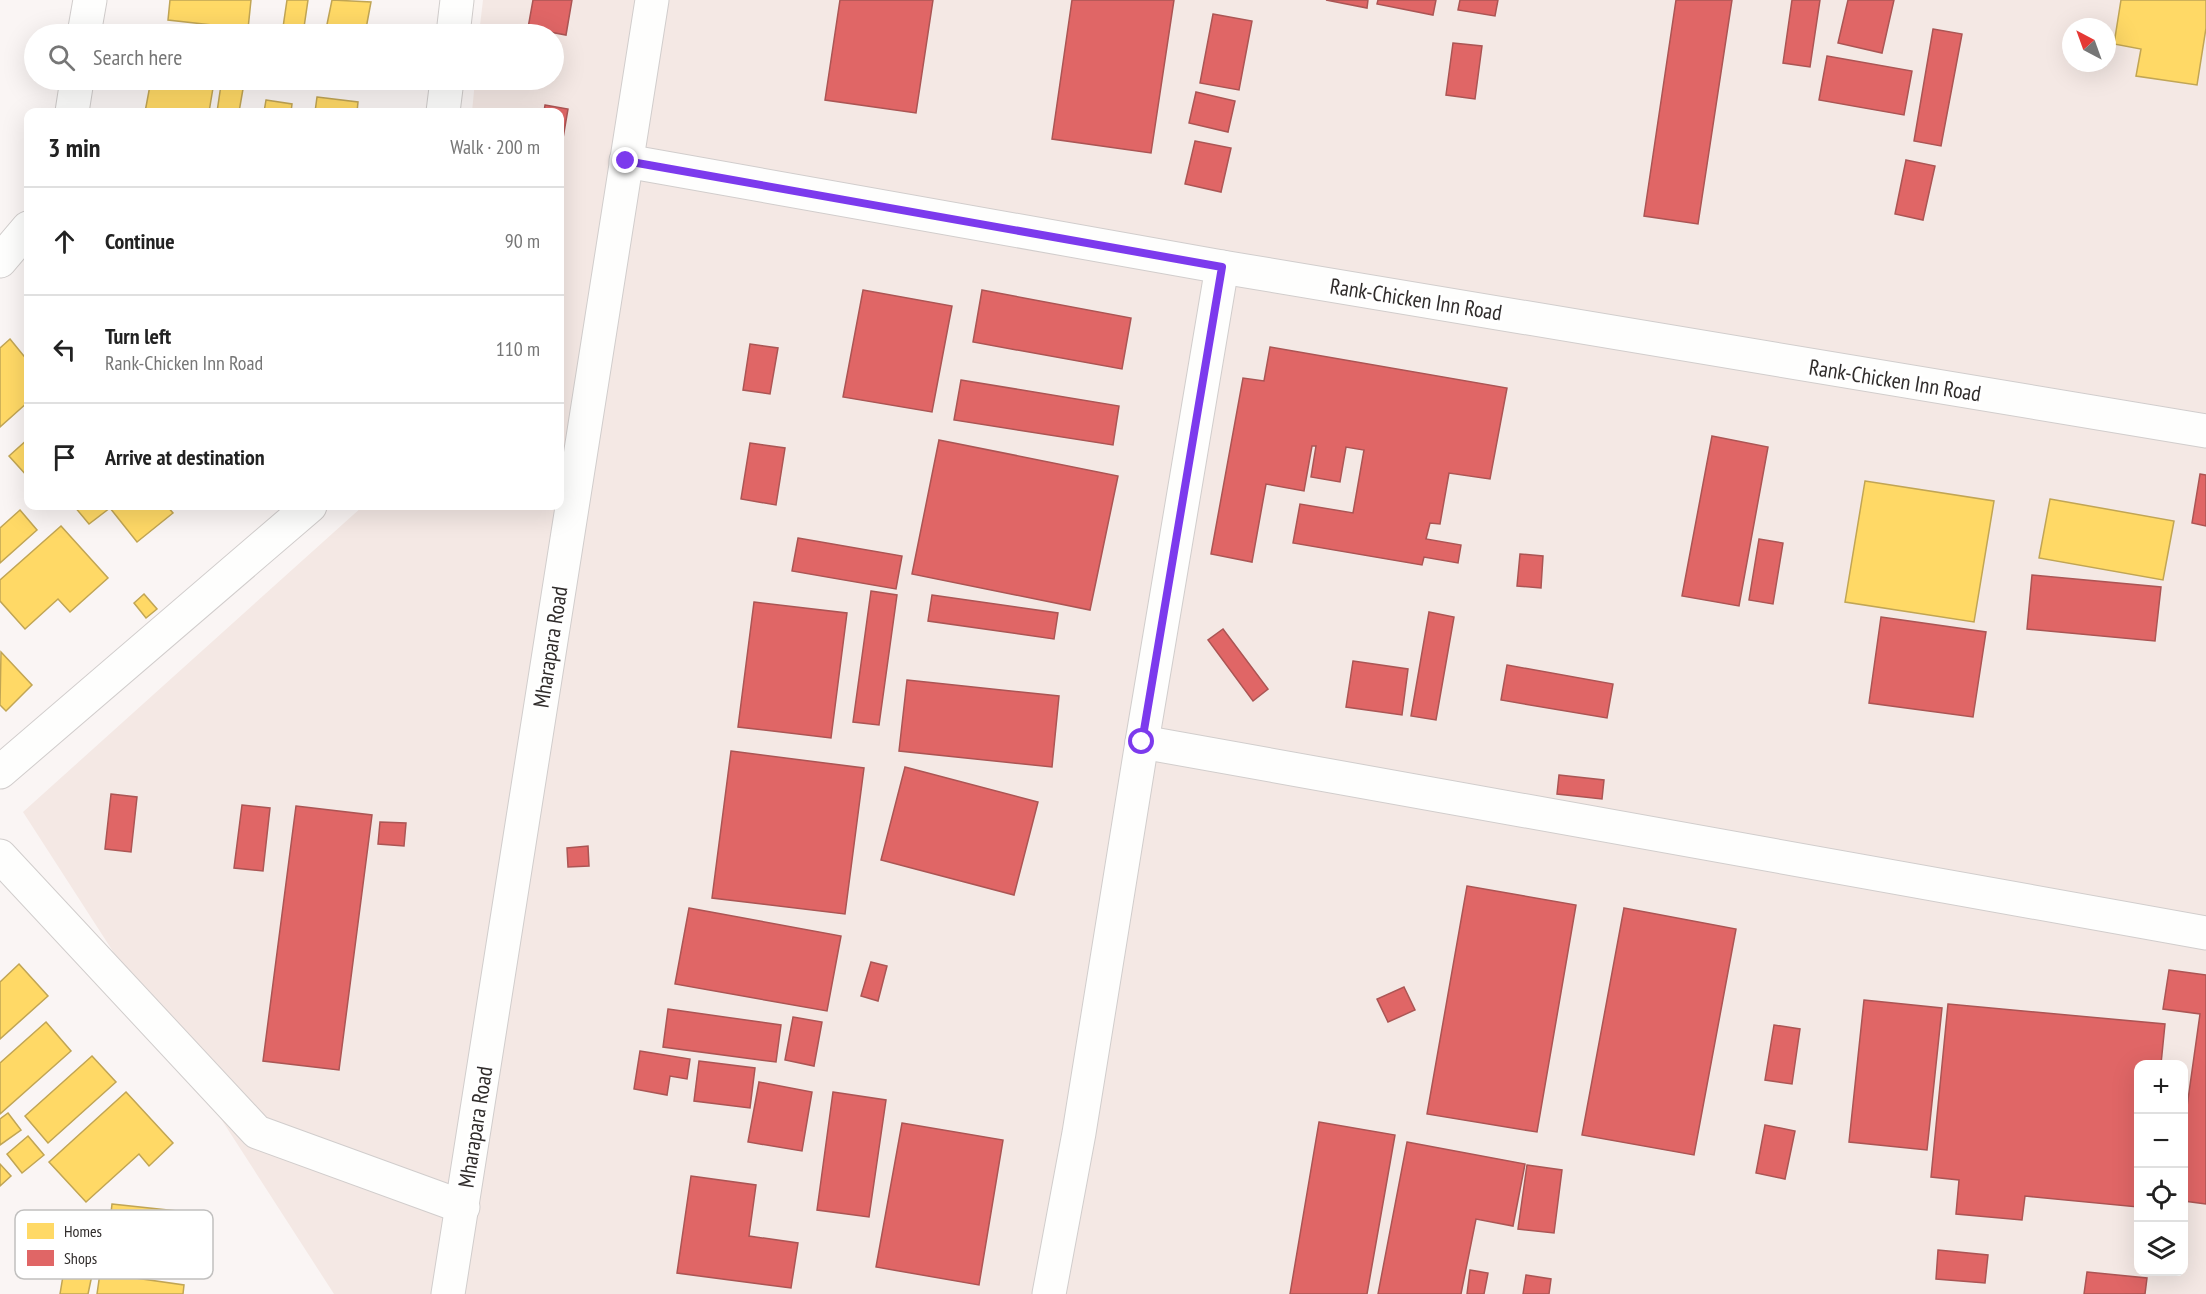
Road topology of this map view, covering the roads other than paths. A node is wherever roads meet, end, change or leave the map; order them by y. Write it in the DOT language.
graph roads {
  1 [pos="90,0"];
  2 [pos="457,0"];
  3 [pos="652,0"];
  4 [pos="86,24"];
  5 [pos="454,24"];
  6 [pos="75,90"];
  7 [pos="446,90"];
  8 [pos="73,108"];
  9 [pos="444,108"];
  10 [pos="626,161"];
  11 [pos="24,233"];
  12 [pos="0,261"];
  13 [pos="1222,267"];
  14 [pos="2206,432"];
  15 [pos="305,510"];
  16 [pos="1142,742"];
  17 [pos="0,772"];
  18 [pos="0,856"];
  19 [pos="2206,933"];
  20 [pos="463,1207"];
  21 [pos="448,1294"];
  22 [pos="1049,1294"];
  1 -- 4 [label="street"];
  2 -- 5 [label="street"];
  3 -- 10 [label="street, Mharapara Road"];
  6 -- 8 [label="street"];
  7 -- 9 [label="street"];
  10 -- 13 [label="street, Rank-Chicken Inn Road"];
  10 -- 20 [label="street, Mharapara Road"];
  11 -- 12 [label="street"];
  13 -- 14 [label="street, Rank-Chicken Inn Road"];
  13 -- 16 [label="street"];
  15 -- 17 [label="street"];
  16 -- 19 [label="street"];
  16 -- 22 [label="street"];
  18 -- 20 [label="street"];
  20 -- 21 [label="street, Mharapara Road"];
}
